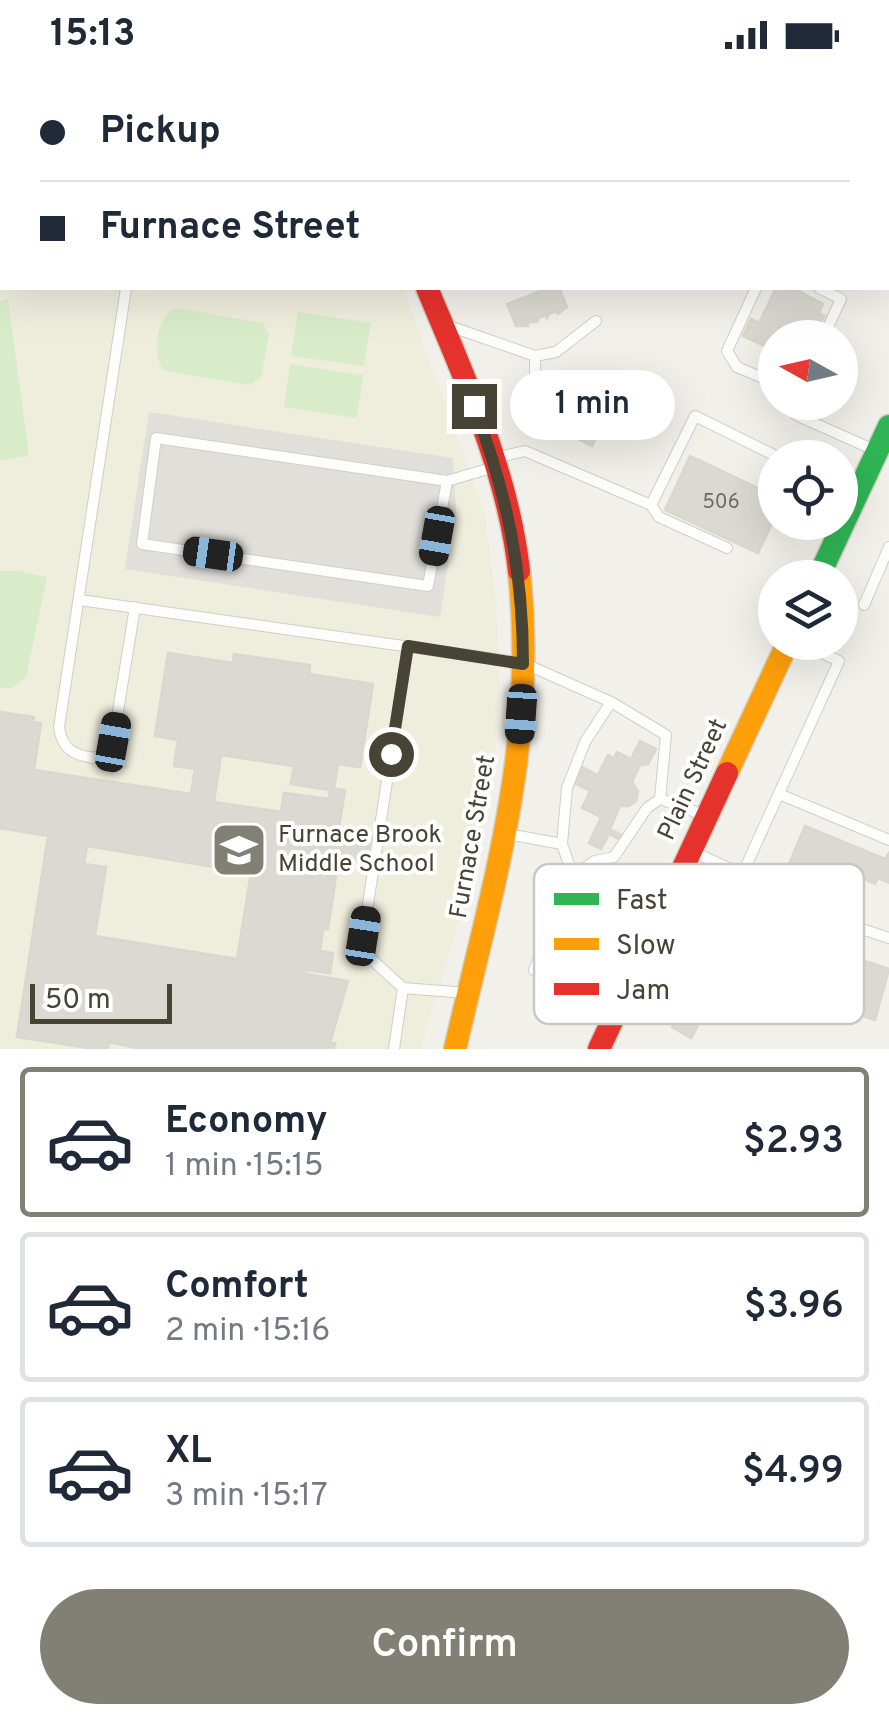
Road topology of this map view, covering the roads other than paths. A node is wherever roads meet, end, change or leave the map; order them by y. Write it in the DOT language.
graph roads {
  1 [pos="126,290"];
  2 [pos="428,290"];
  3 [pos="755,290"];
  4 [pos="823,290"];
  5 [pos="832,320"];
  6 [pos="596,321"];
  7 [pos="442,324"];
  8 [pos="535,356"];
  9 [pos="758,376"];
  10 [pos="535,414"];
  11 [pos="807,420"];
  12 [pos="889,426"];
  13 [pos="758,447"];
  14 [pos="877,452"];
  15 [pos="494,462"];
  16 [pos="447,481"];
  17 [pos="858,484"];
  18 [pos="650,505"];
  19 [pos="889,547"];
  20 [pos="728,548"];
  21 [pos="80,600"];
  22 [pos="864,604"];
  23 [pos="135,607"];
  24 [pos="408,646"];
  25 [pos="780,660"];
  26 [pos="837,660"];
  27 [pos="523,664"];
  28 [pos="611,702"];
  29 [pos="778,794"];
  30 [pos="660,799"];
  31 [pos="707,816"];
  32 [pos="507,834"];
  33 [pos="889,840"];
  34 [pos="562,844"];
  35 [pos="691,851"];
  36 [pos="569,864"];
  37 [pos="590,864"];
  38 [pos="685,864"];
  39 [pos="720,864"];
  40 [pos="746,864"];
  41 [pos="864,930"];
  42 [pos="889,938"];
  43 [pos="403,988"];
  44 [pos="469,993"];
  45 [pos="610,1024"];
  46 [pos="394,1049"];
  47 [pos="455,1049"];
  48 [pos="598,1049"];
  1 -- 21 [label="lane"];
  2 -- 7 [label="main road, Furnace Street"];
  3 -- 9 [label="lane"];
  4 -- 5 [label="lane"];
  6 -- 8 [label="lane"];
  7 -- 8 [label="lane"];
  7 -- 15 [label="main road, Furnace Street"];
  8 -- 10 [label="lane"];
  11 -- 14 [label="lane"];
  12 -- 14 [label="main road"];
  13 -- 18 [label="lane"];
  14 -- 17 [label="main road"];
  15 -- 16 [label="lane"];
  15 -- 18 [label="lane"];
  15 -- 27 [label="main road, Furnace Street"];
  16 -- 16 [label="lane"];
  18 -- 20 [label="lane"];
  19 -- 22 [label="lane"];
  21 -- 23 [label="lane"];
  21 -- 23 [label="lane"];
  23 -- 24 [label="lane"];
  24 -- 27 [label="lane"];
  24 -- 43 [label="lane"];
  25 -- 31 [label="main road, Plain Street"];
  26 -- 29 [label="lane"];
  27 -- 28 [label="lane"];
  27 -- 32 [label="main road, Furnace Street"];
  28 -- 30 [label="lane"];
  28 -- 34 [label="lane"];
  29 -- 33 [label="lane"];
  29 -- 40 [label="lane"];
  30 -- 31 [label="lane"];
  30 -- 37 [label="lane"];
  31 -- 35 [label="main road, Plain Street"];
  32 -- 34 [label="lane"];
  32 -- 44 [label="main road, Furnace Street"];
  34 -- 36 [label="lane"];
  35 -- 38 [label="main road, Plain Street"];
  35 -- 39 [label="lane"];
  41 -- 42 [label="lane"];
  43 -- 44 [label="lane"];
  43 -- 46 [label="lane"];
  44 -- 47 [label="main road, Furnace Street"];
  45 -- 48 [label="main road, Plain Street"];
}
